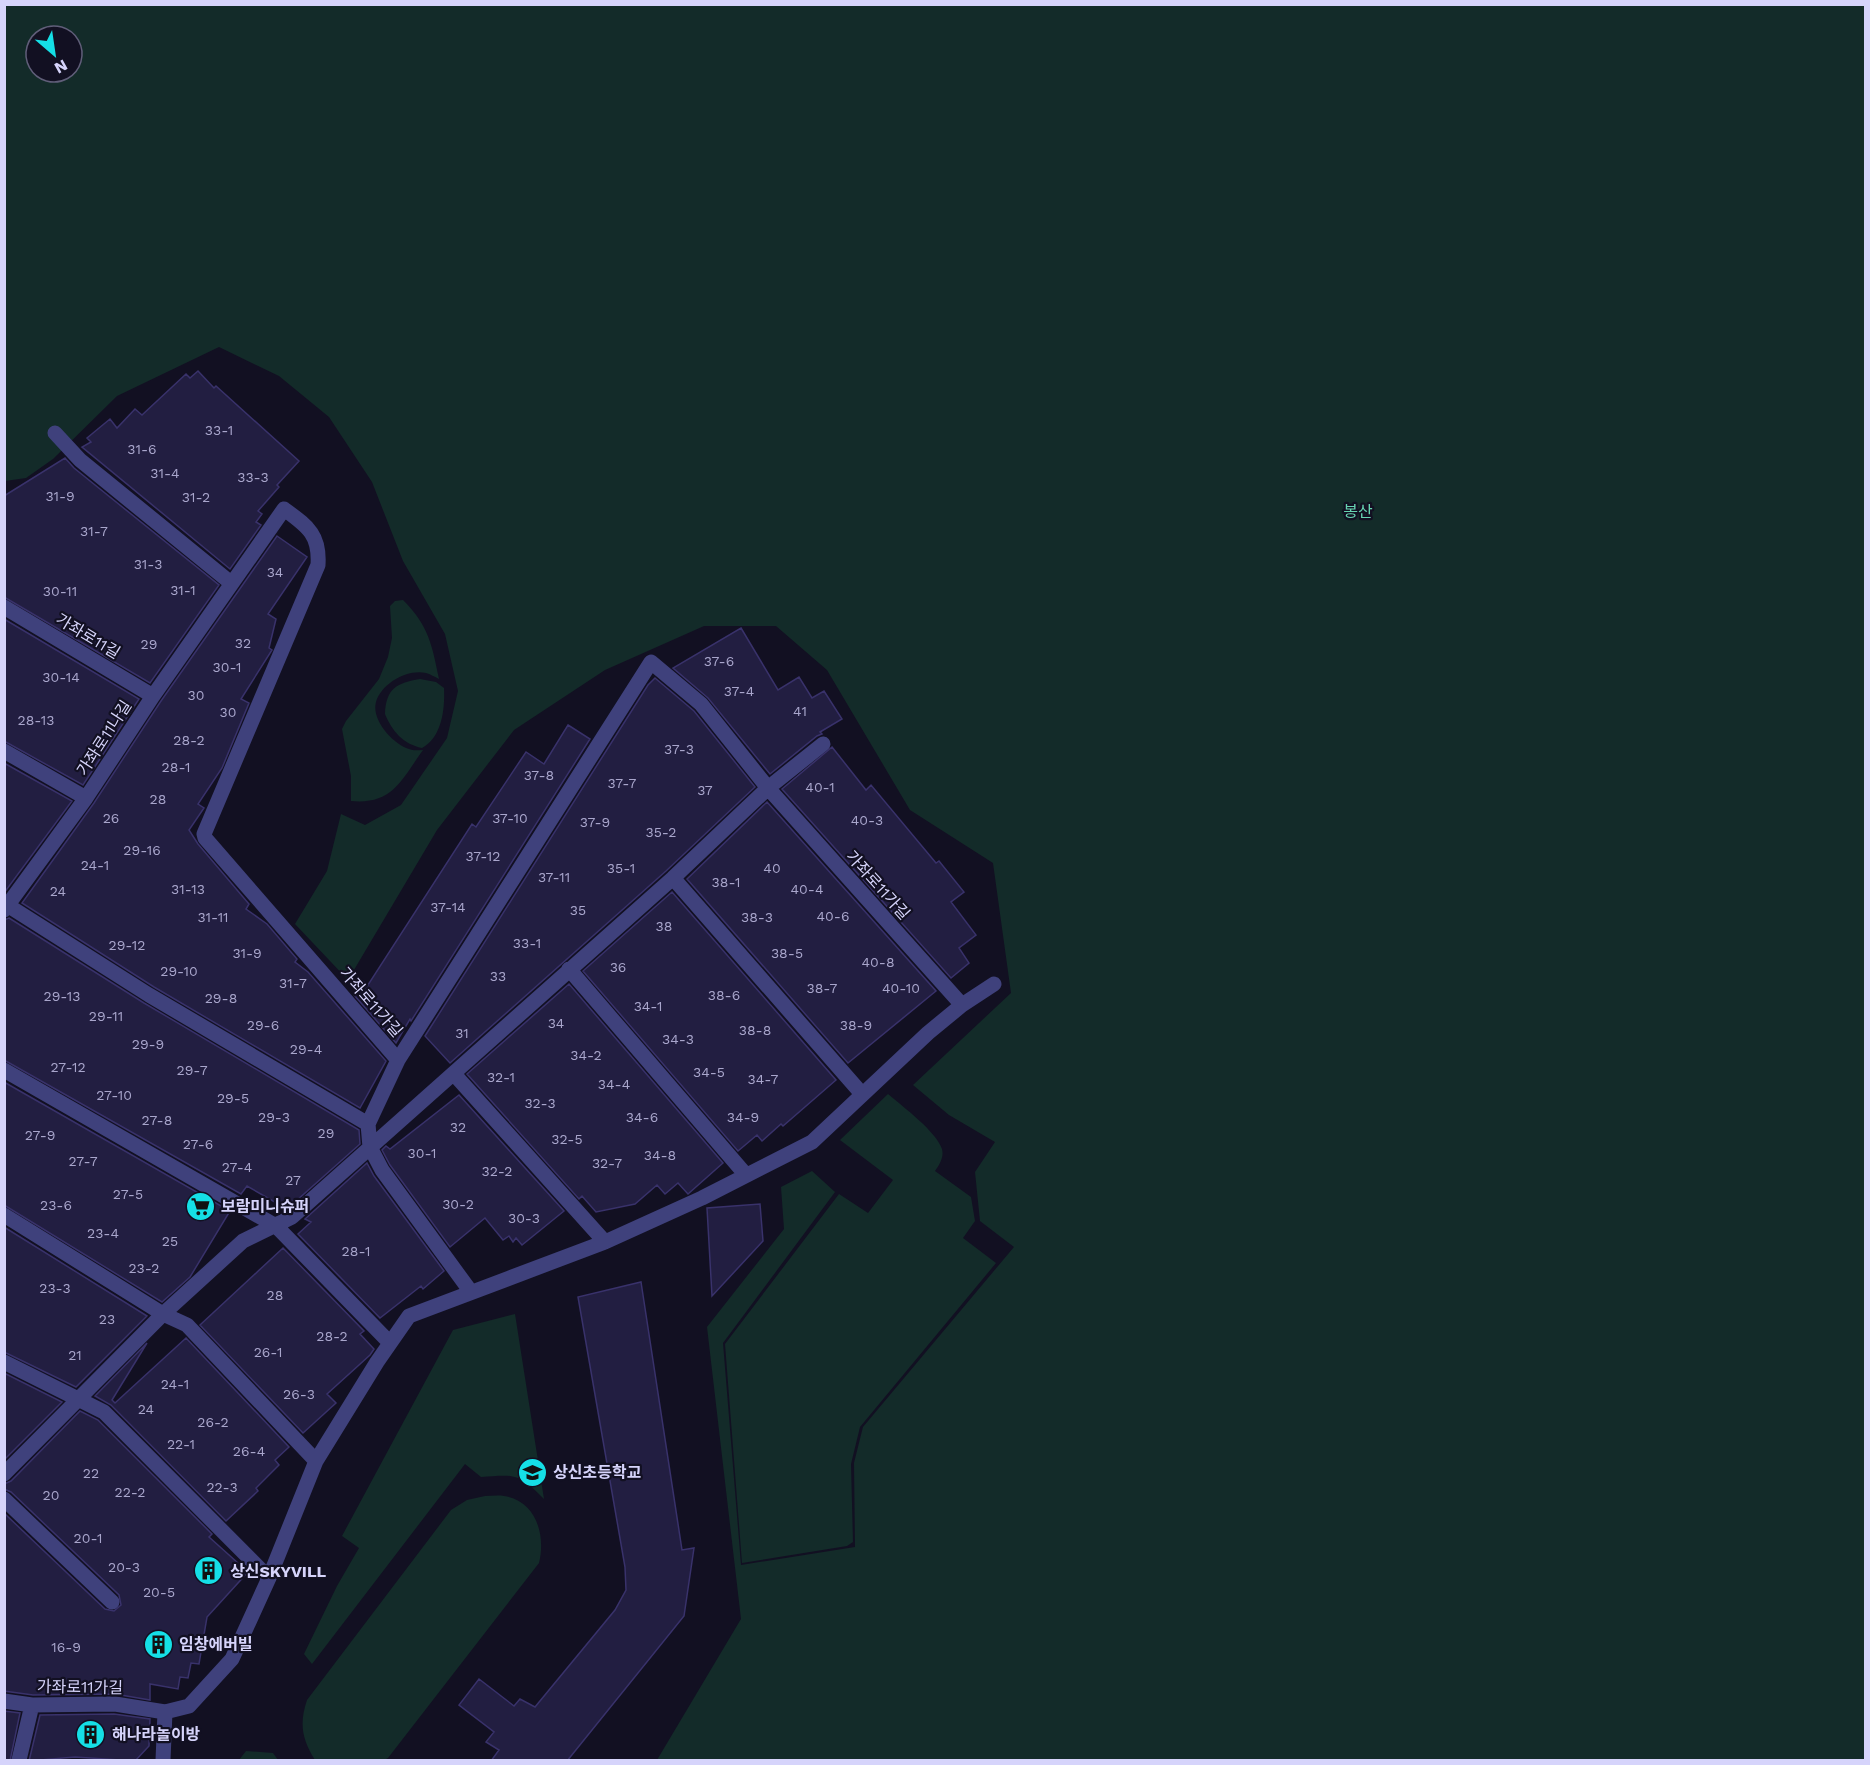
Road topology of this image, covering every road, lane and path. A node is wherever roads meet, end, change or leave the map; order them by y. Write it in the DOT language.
graph roads {
  1 [pos="55,433"];
  2 [pos="284,509"];
  3 [pos="231,583"];
  4 [pos="4,607"];
  5 [pos="153,696"];
  6 [pos="823,744"];
  7 [pos="4,751"];
  8 [pos="768,788"];
  9 [pos="86,798"];
  10 [pos="673,878"];
  11 [pos="6,906"];
  12 [pos="569,969"];
  13 [pos="994,984"];
  14 [pos="962,1005"];
  15 [pos="398,1060"];
  16 [pos="4,1070"];
  17 [pos="454,1074"];
  18 [pos="862,1094"];
  19 [pos="368,1124"];
  20 [pos="370,1147"];
  21 [pos="746,1175"];
  22 [pos="4,1215"];
  23 [pos="276,1226"];
  24 [pos="605,1242"];
  25 [pos="471,1292"];
  26 [pos="163,1314"];
  27 [pos="390,1343"];
  28 [pos="4,1362"];
  29 [pos="79,1401"];
  30 [pos="316,1461"];
  31 [pos="4,1474"];
  32 [pos="4,1499"];
  33 [pos="269,1578"];
  34 [pos="112,1602"];
  35 [pos="4,1701"];
  36 [pos="32,1705"];
  37 [pos="165,1712"];
  38 [pos="19,1761"];
  39 [pos="163,1761"];
  1 -- 3 [label="street"];
  2 -- 3 [label="street, 가좌로11나길"];
  2 -- 15 [label="street, 가좌로11가길"];
  3 -- 5 [label="street, 가좌로11나길"];
  4 -- 5 [label="street, 가좌로11길"];
  5 -- 9 [label="street, 가좌로11나길"];
  6 -- 8 [label="street"];
  7 -- 9 [label="street"];
  8 -- 10 [label="street"];
  8 -- 14 [label="street, 가좌로11가길"];
  8 -- 15 [label="street, 가좌로11가길"];
  9 -- 11 [label="street, 가좌로11나길"];
  10 -- 12 [label="street"];
  10 -- 18 [label="street"];
  11 -- 19 [label="street"];
  12 -- 17 [label="street"];
  12 -- 21 [label="street"];
  13 -- 14 [label="street"];
  14 -- 18 [label="street"];
  15 -- 19 [label="street"];
  16 -- 23 [label="street"];
  17 -- 20 [label="street"];
  17 -- 24 [label="street"];
  18 -- 21 [label="street"];
  19 -- 20 [label="street"];
  20 -- 23 [label="street"];
  20 -- 25 [label="street"];
  21 -- 24 [label="street"];
  22 -- 26 [label="street"];
  23 -- 26 [label="street"];
  23 -- 27 [label="street"];
  24 -- 25 [label="street"];
  25 -- 27 [label="street"];
  26 -- 29 [label="street"];
  26 -- 30 [label="street"];
  27 -- 30 [label="street"];
  28 -- 29 [label="street"];
  29 -- 31 [label="street"];
  29 -- 33 [label="street"];
  30 -- 33 [label="street"];
  32 -- 34 [label="street"];
  33 -- 37 [label="street, 가좌로11가길"];
  35 -- 36 [label="street, 가좌로11가길"];
  36 -- 37 [label="street, 가좌로11가길"];
  36 -- 38 [label="street"];
  37 -- 39 [label="street"];
}
